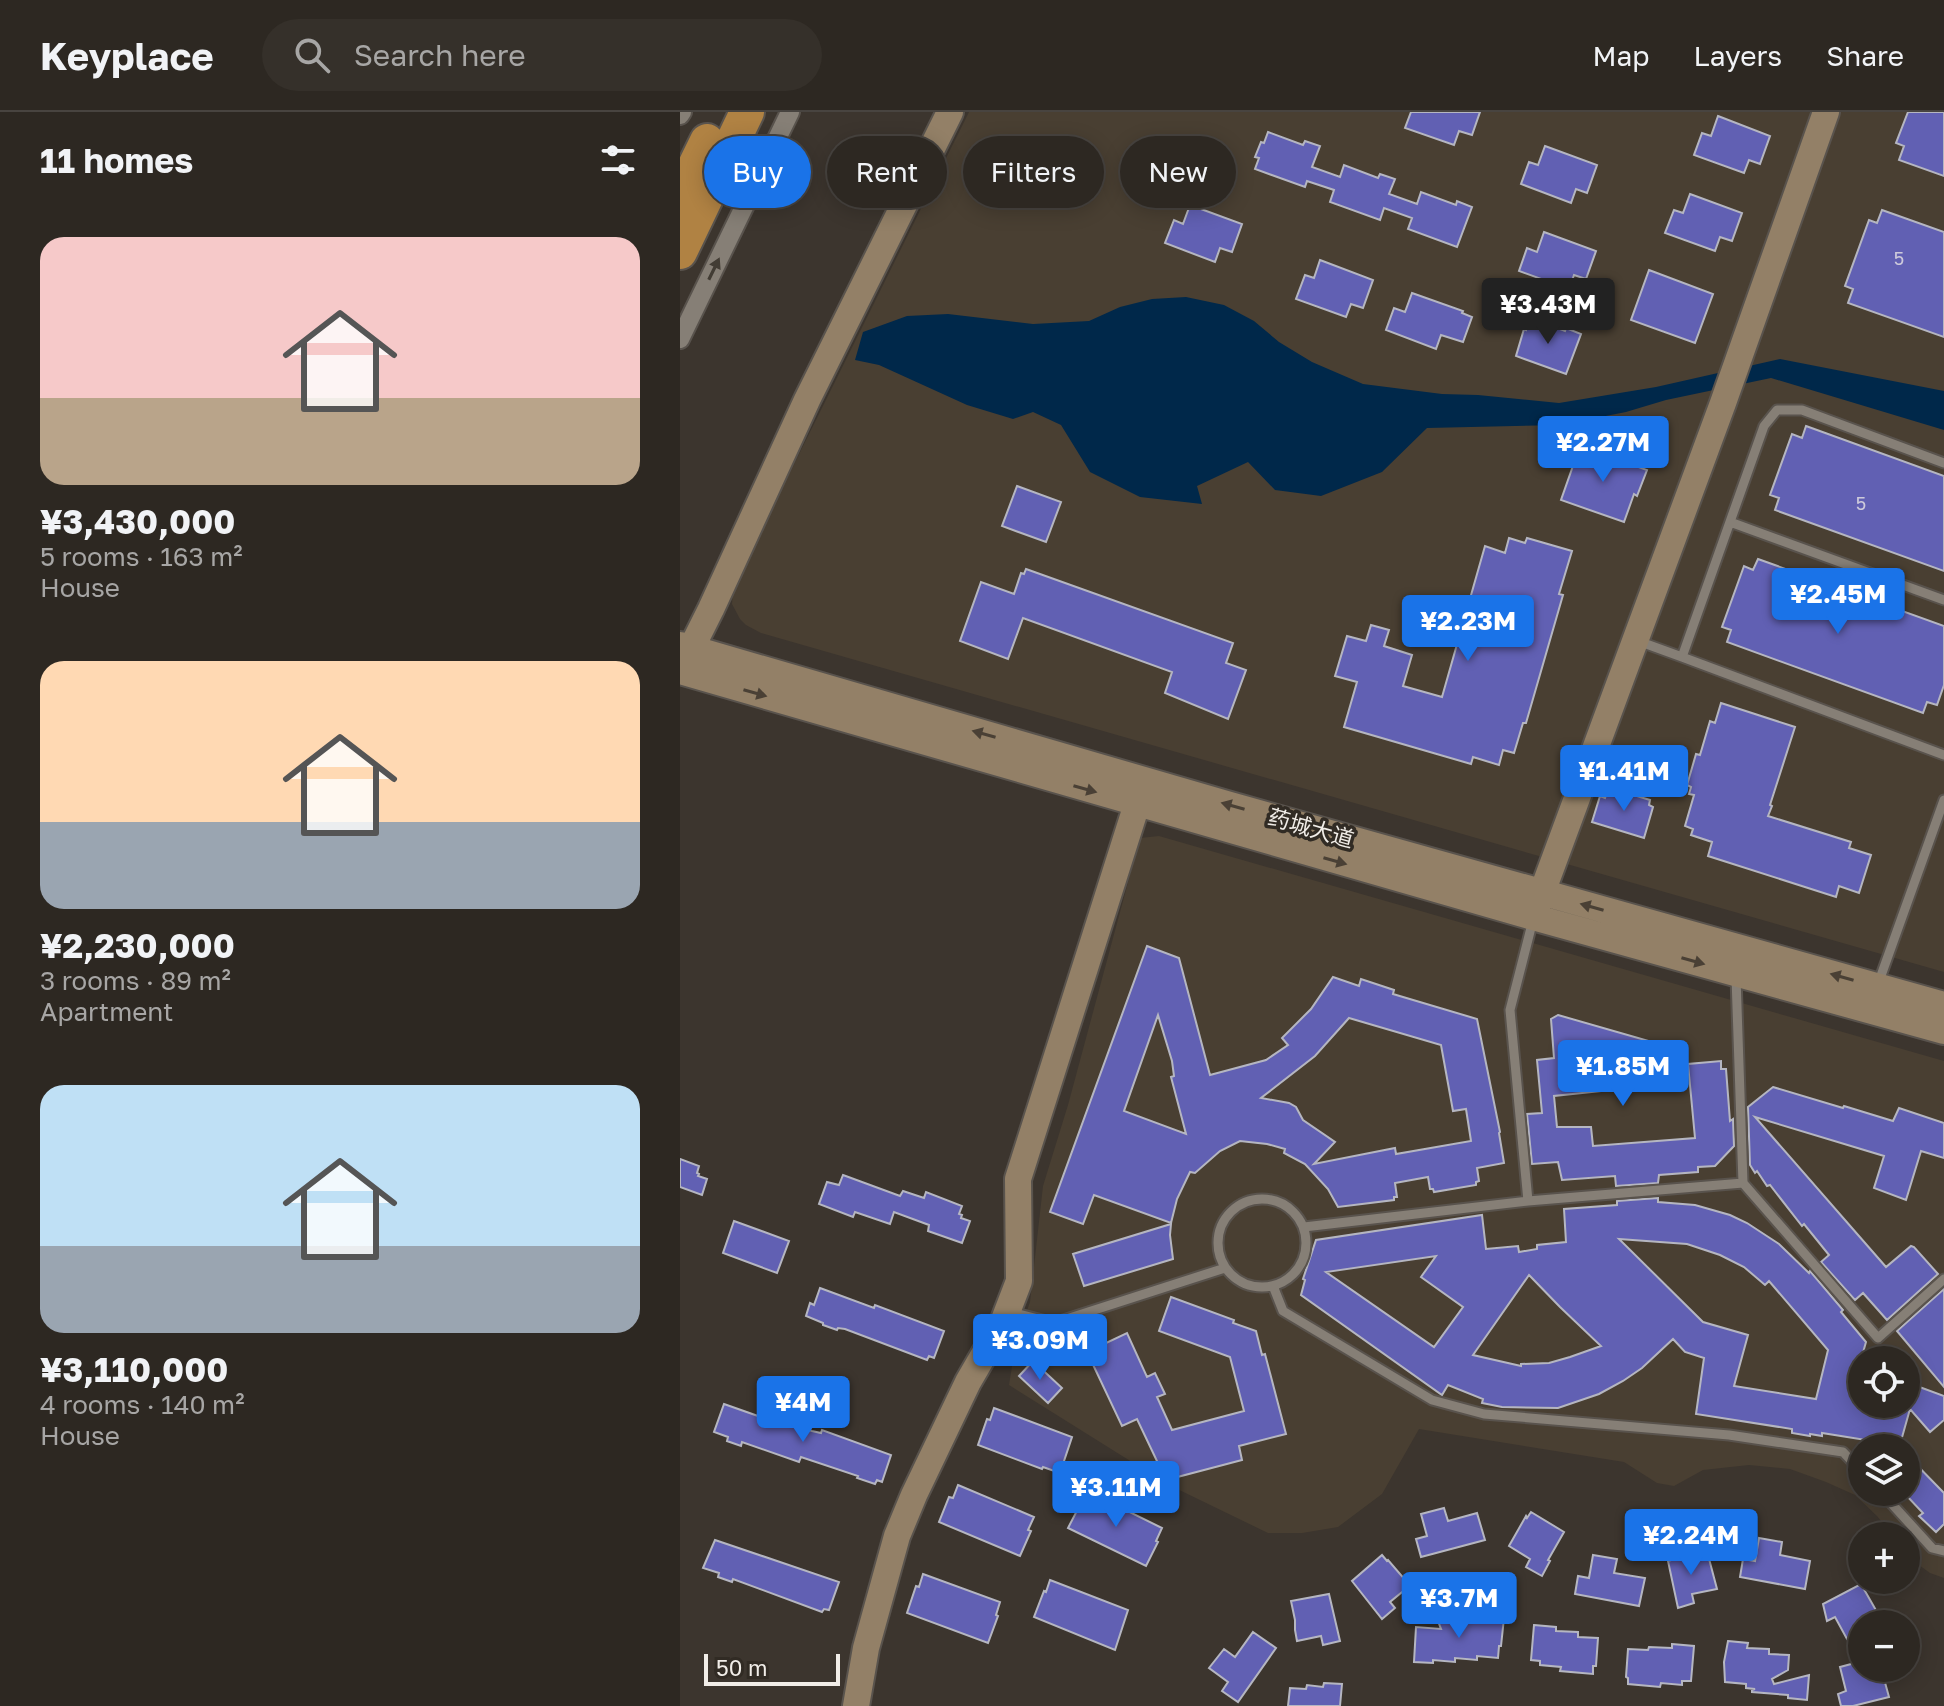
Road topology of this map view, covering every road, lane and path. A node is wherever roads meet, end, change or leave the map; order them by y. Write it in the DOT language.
graph roads {
  1 [pos="721,112"];
  2 [pos="747,112"];
  3 [pos="790,112"];
  4 [pos="950,112"];
  5 [pos="1826,112"];
  6 [pos="680,196"];
  7 [pos="680,252"];
  8 [pos="680,339"];
  9 [pos="1944,463"];
  10 [pos="1730,522"];
  11 [pos="1944,600"];
  12 [pos="1636,640"];
  13 [pos="684,655"];
  14 [pos="1682,657"];
  15 [pos="1944,755"];
  16 [pos="1944,800"];
  17 [pos="1137,804"];
  18 [pos="1538,905"];
  19 [pos="1736,973"];
  20 [pos="1877,987"];
  21 [pos="1944,1005"];
  22 [pos="1944,1031"];
  23 [pos="1743,1183"];
  24 [pos="1528,1201"];
  25 [pos="1304,1227"];
  26 [pos="1225,1268"];
  27 [pos="1944,1279"];
  28 [pos="1273,1286"];
  29 [pos="1007,1311"];
  30 [pos="1848,1457"];
  31 [pos="1894,1506"];
  32 [pos="1944,1551"];
  33 [pos="856,1706"];
  1 -- 6 [label="highway"];
  2 -- 7 [label="highway"];
  8 -- 3 [label="street, one-way"];
  4 -- 13 [label="main road"];
  5 -- 12 [label="main road"];
  9 -- 10 [label="lane"];
  10 -- 11 [label="lane"];
  10 -- 14 [label="lane"];
  12 -- 14 [label="lane"];
  12 -- 18 [label="main road"];
  13 -- 17 [label="main road, 药城大道, one-way"];
  18 -- 13 [label="main road, 药城大道, one-way"];
  14 -- 15 [label="lane"];
  16 -- 20 [label="lane"];
  17 -- 18 [label="main road, 药城大道, one-way"];
  17 -- 29 [label="main road"];
  18 -- 19 [label="main road, 药城大道, one-way"];
  20 -- 18 [label="main road, 药城大道, one-way"];
  18 -- 24 [label="lane"];
  19 -- 22 [label="main road, 药城大道"];
  19 -- 23 [label="lane"];
  20 -- 21 [label="main road, 药城大道"];
  23 -- 24 [label="lane"];
  23 -- 27 [label="lane"];
  24 -- 25 [label="lane"];
  25 -- 26 [label="lane"];
  25 -- 28 [label="lane"];
  26 -- 28 [label="lane"];
  26 -- 29 [label="lane"];
  28 -- 30 [label="lane"];
  29 -- 33 [label="main road"];
  31 -- 32 [label="lane"];
}
